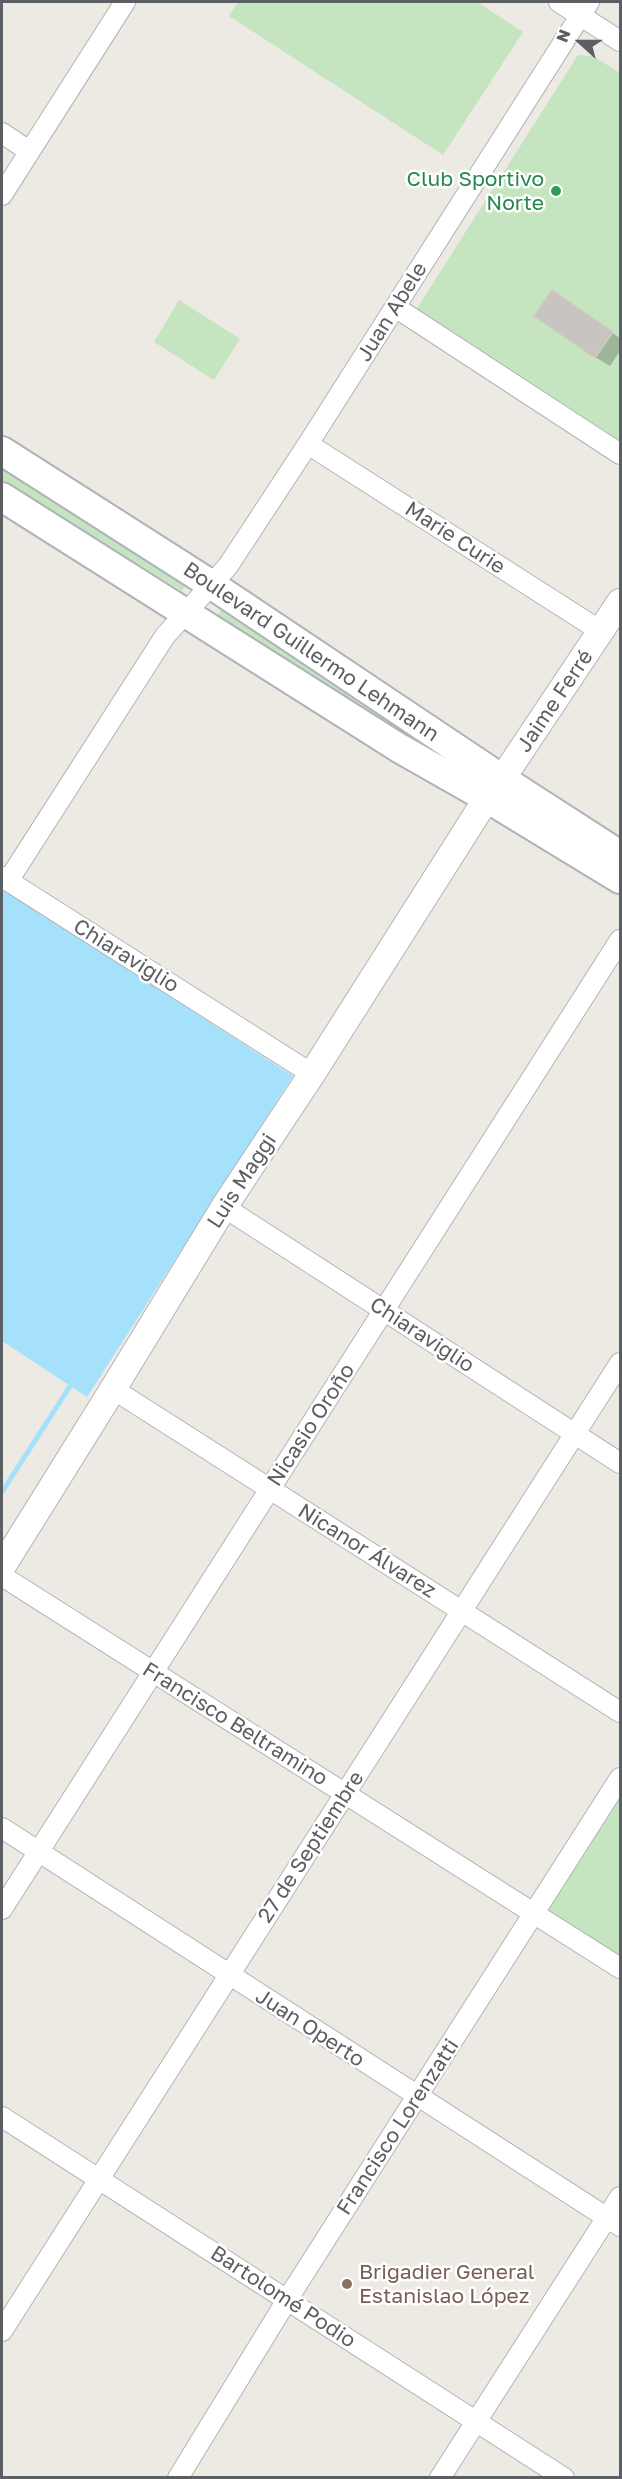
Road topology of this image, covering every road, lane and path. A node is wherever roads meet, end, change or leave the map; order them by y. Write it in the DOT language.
graph roads {
  1 [pos="125,2"];
  2 [pos="559,2"];
  3 [pos="584,8"];
  4 [pos="621,41"];
  5 [pos="2,133"];
  6 [pos="29,151"];
  7 [pos="2,195"];
  8 [pos="395,307"];
  9 [pos="308,444"];
  10 [pos="2,451"];
  11 [pos="621,454"];
  12 [pos="2,497"];
  13 [pos="212,585"];
  14 [pos="621,602"];
  15 [pos="184,613"];
  16 [pos="602,632"];
  17 [pos="495,788"];
  18 [pos="621,855"];
  19 [pos="5,879"];
  20 [pos="621,879"];
  21 [pos="621,940"];
  22 [pos="312,1074"];
  23 [pos="224,1207"];
  24 [pos="385,1311"];
  25 [pos="621,1363"];
  26 [pos="113,1389"];
  27 [pos="575,1435"];
  28 [pos="621,1463"];
  29 [pos="269,1489"];
  30 [pos="2,1567"];
  31 [pos="2,1576"];
  32 [pos="462,1611"];
  33 [pos="154,1672"];
  34 [pos="621,1712"];
  35 [pos="621,1778"];
  36 [pos="346,1794"];
  37 [pos="2,1828"];
  38 [pos="39,1851"];
  39 [pos="2,1910"];
  40 [pos="534,1913"];
  41 [pos="621,1968"];
  42 [pos="230,1975"];
  43 [pos="417,2097"];
  44 [pos="2,2117"];
  45 [pos="99,2179"];
  46 [pos="621,2197"];
  47 [pos="614,2222"];
  48 [pos="287,2300"];
  49 [pos="2,2331"];
  50 [pos="476,2421"];
  51 [pos="178,2478"];
  52 [pos="440,2478"];
  53 [pos="564,2478"];
  1 -- 6 [label="street"];
  2 -- 3 [label="street"];
  3 -- 4 [label="street"];
  3 -- 8 [label="street, Juan Abele"];
  5 -- 6 [label="street"];
  6 -- 7 [label="street"];
  8 -- 9 [label="street, Juan Abele"];
  8 -- 11 [label="street"];
  9 -- 13 [label="street, Juan Abele"];
  9 -- 16 [label="street, Marie Curie"];
  10 -- 13 [label="main road, Boulevard Guillermo Lehmann"];
  12 -- 15 [label="main road, Boulevard Guillermo Lehmann"];
  13 -- 15 [label="street, Juan Abele"];
  13 -- 17 [label="main road, Boulevard Guillermo Lehmann"];
  14 -- 16 [label="street, Jaime Ferré"];
  15 -- 17 [label="main road, Boulevard Guillermo Lehmann"];
  15 -- 19 [label="street, Juan Abele"];
  16 -- 17 [label="street, Jaime Ferré"];
  17 -- 18 [label="main road, Boulevard Guillermo Lehmann"];
  17 -- 20 [label="main road, Boulevard Guillermo Lehmann"];
  17 -- 22 [label="street, Luis Maggi"];
  19 -- 22 [label="street, Chiaraviglio"];
  21 -- 24 [label="street, Nicasio Oroño"];
  22 -- 23 [label="street, Luis Maggi"];
  23 -- 24 [label="street, Chiaraviglio"];
  23 -- 26 [label="street, Luis Maggi"];
  24 -- 27 [label="street, Chiaraviglio"];
  24 -- 29 [label="street, Nicasio Oroño"];
  25 -- 27 [label="street, 27 de Septiembre"];
  26 -- 29 [label="street, Nicanor Álvarez"];
  26 -- 30 [label="street, Luis Maggi"];
  27 -- 28 [label="street, Chiaraviglio"];
  27 -- 32 [label="street, 27 de Septiembre"];
  29 -- 32 [label="street, Nicanor Álvarez"];
  29 -- 33 [label="street, Nicasio Oroño"];
  31 -- 33 [label="street, Francisco Beltramino"];
  32 -- 34 [label="street, Nicanor Álvarez"];
  32 -- 36 [label="street, 27 de Septiembre"];
  33 -- 36 [label="street, Francisco Beltramino"];
  33 -- 38 [label="street, Nicasio Oroño"];
  35 -- 40 [label="street, Francisco Lorenzatti"];
  36 -- 40 [label="street, Francisco Beltramino"];
  36 -- 42 [label="street, 27 de Septiembre"];
  37 -- 38 [label="street, Juan Operto"];
  38 -- 39 [label="street, Nicasio Oroño"];
  38 -- 42 [label="street, Juan Operto"];
  40 -- 41 [label="street, Francisco Beltramino"];
  40 -- 43 [label="street, Francisco Lorenzatti"];
  42 -- 43 [label="street, Juan Operto"];
  42 -- 45 [label="street, 27 de Septiembre"];
  43 -- 47 [label="street, Juan Operto"];
  43 -- 48 [label="street, Francisco Lorenzatti"];
  44 -- 45 [label="street, Bartolomé Podio"];
  45 -- 48 [label="street, Bartolomé Podio"];
  45 -- 49 [label="street, 27 de Septiembre"];
  46 -- 47 [label="street"];
  47 -- 50 [label="street"];
  48 -- 50 [label="street, Bartolomé Podio"];
  48 -- 51 [label="street, Francisco Lorenzatti"];
  50 -- 52 [label="street"];
  50 -- 53 [label="street, Bartolomé Podio"];
}
